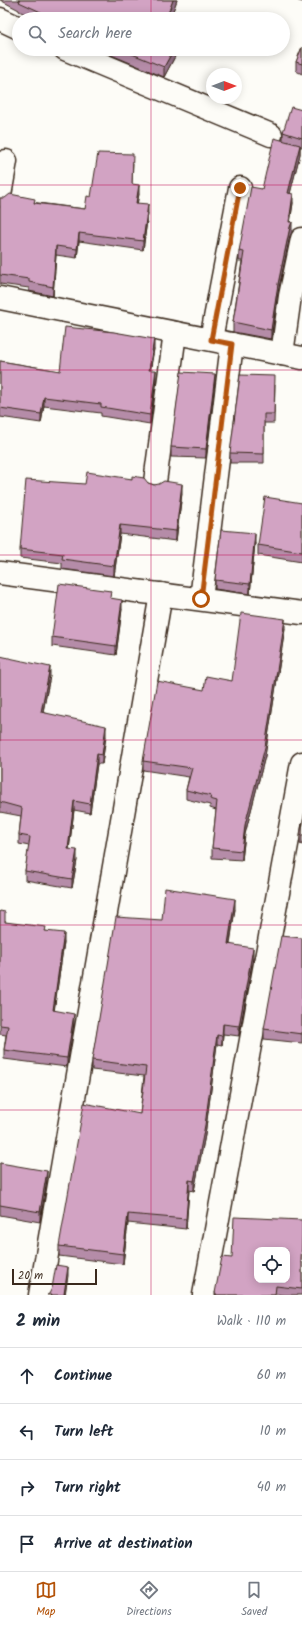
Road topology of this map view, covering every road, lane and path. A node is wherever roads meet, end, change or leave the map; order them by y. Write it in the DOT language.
graph roads {
  1 [pos="0,19"];
  2 [pos="12,25"];
  3 [pos="82,56"];
  4 [pos="271,135"];
  5 [pos="6,161"];
  6 [pos="240,188"];
  7 [pos="0,195"];
  8 [pos="302,239"];
  9 [pos="0,298"];
  10 [pos="175,332"];
  11 [pos="222,342"];
  12 [pos="292,356"];
  13 [pos="155,482"];
  14 [pos="0,573"];
  15 [pos="161,594"];
  16 [pos="201,599"];
  17 [pos="302,613"];
  18 [pos="302,763"];
  19 [pos="40,1295"];
  20 [pos="204,1295"];
  1 -- 2 [label="street"];
  3 -- 4 [label="street"];
  5 -- 7 [label="street"];
  6 -- 11 [label="street"];
  8 -- 12 [label="street"];
  9 -- 10 [label="street"];
  10 -- 11 [label="street"];
  10 -- 13 [label="street"];
  11 -- 12 [label="street"];
  11 -- 16 [label="street"];
  14 -- 15 [label="street"];
  15 -- 16 [label="street"];
  15 -- 19 [label="street"];
  16 -- 17 [label="street"];
  18 -- 20 [label="street"];
}
